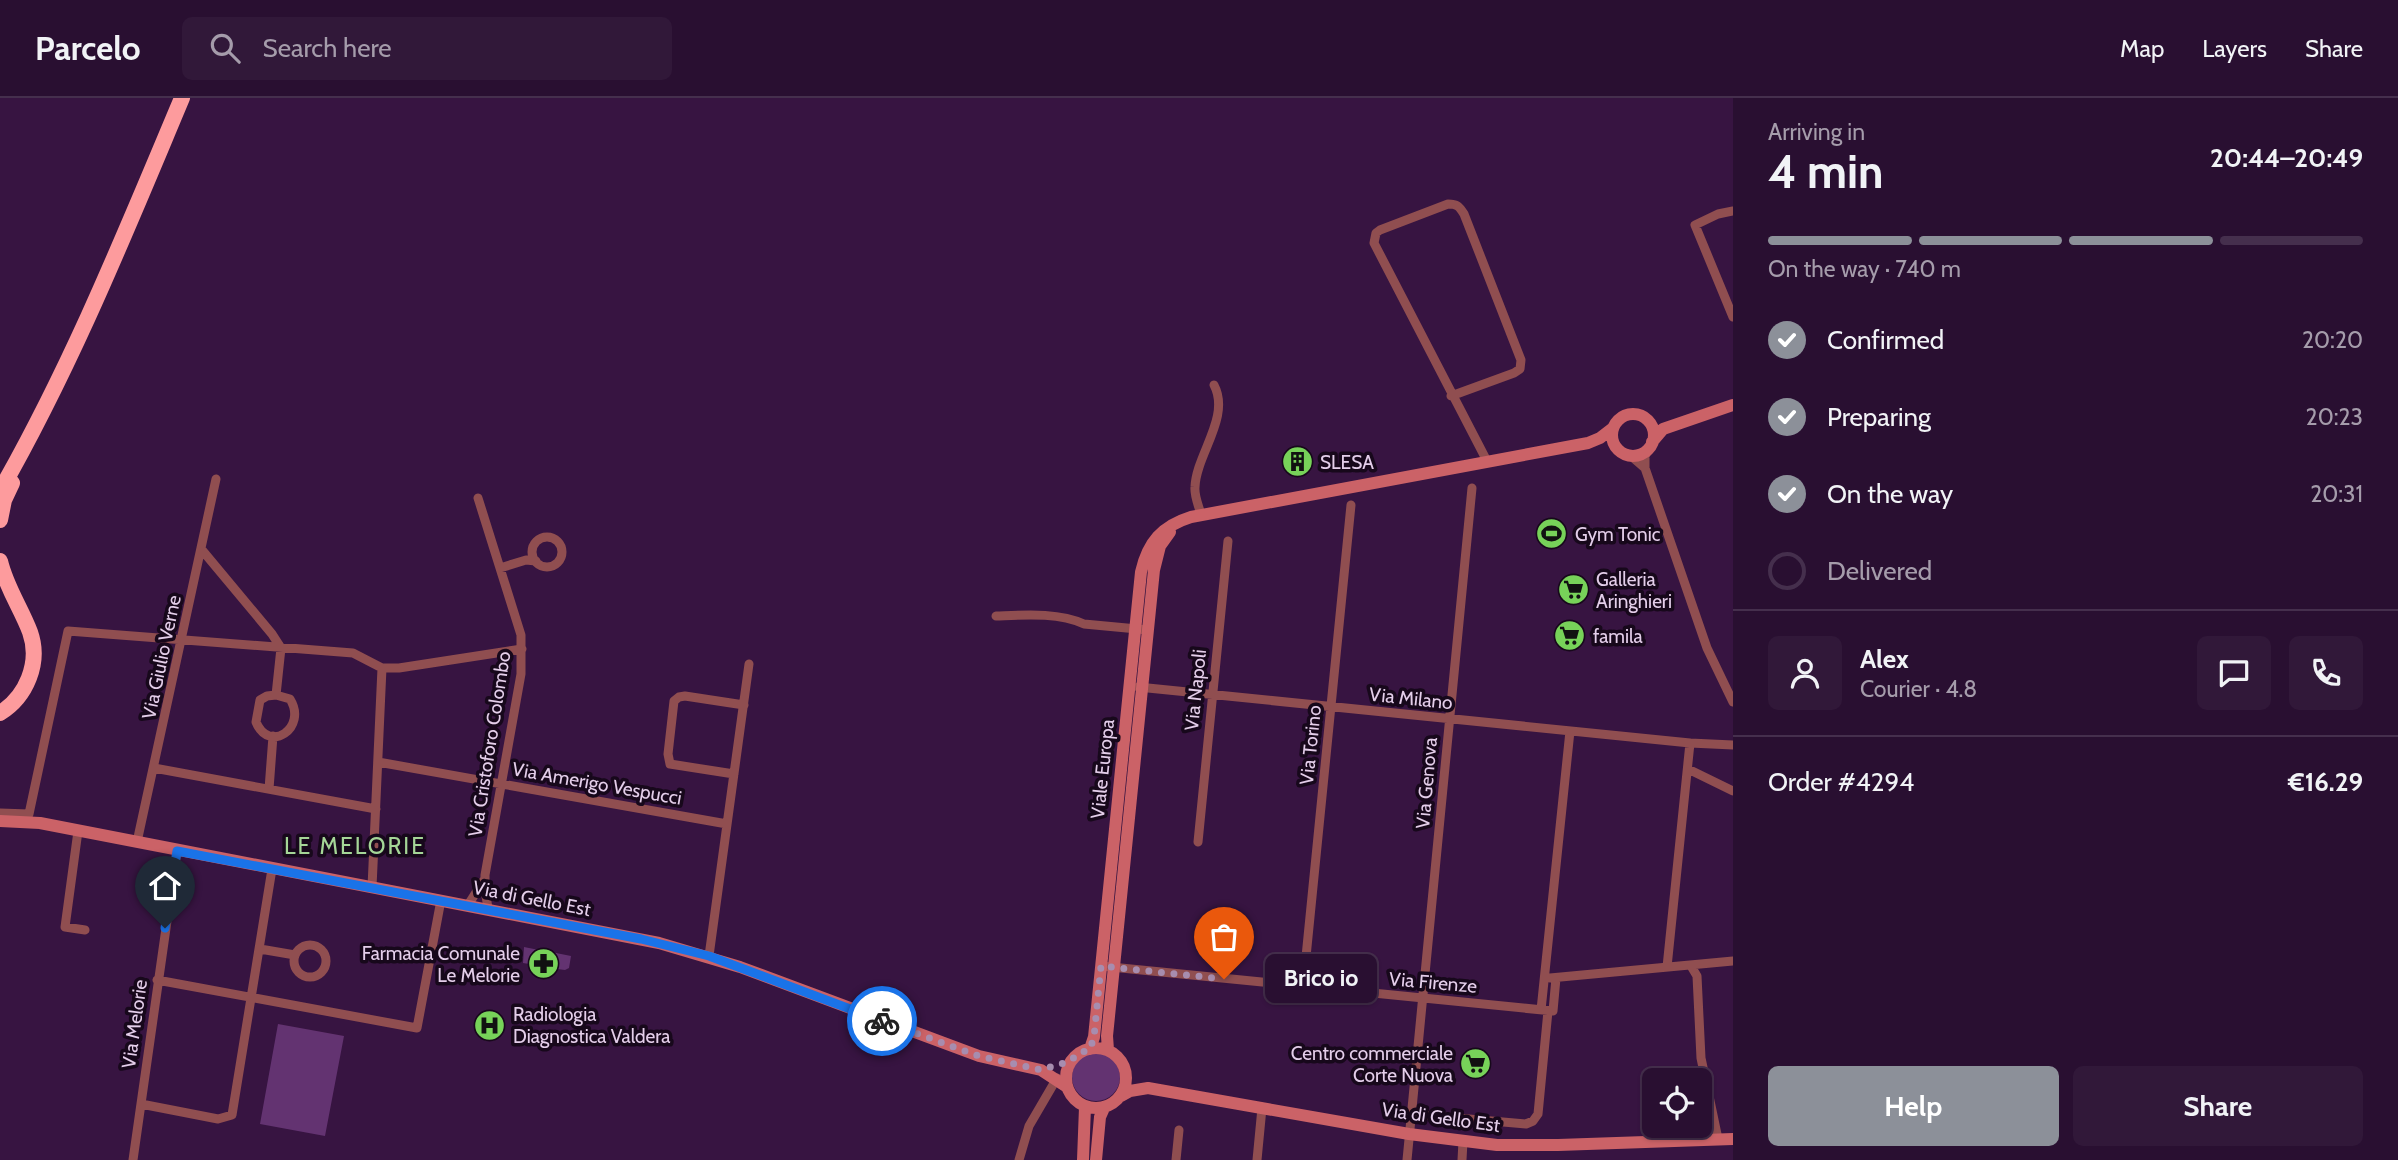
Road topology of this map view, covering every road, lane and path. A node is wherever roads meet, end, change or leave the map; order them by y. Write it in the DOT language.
graph roads {
  1 [pos="172,98"];
  2 [pos="182,98"];
  3 [pos="1733,211"];
  4 [pos="1733,317"];
  5 [pos="1214,384"];
  6 [pos="1451,396"];
  7 [pos="1733,405"];
  8 [pos="1649,421"];
  9 [pos="1676,423"];
  10 [pos="1613,428"];
  11 [pos="1588,443"];
  12 [pos="1651,445"];
  13 [pos="1617,448"];
  14 [pos="23,451"];
  15 [pos="1630,455"];
  16 [pos="1487,461"];
  17 [pos="1644,468"];
  18 [pos="0,473"];
  19 [pos="216,479"];
  20 [pos="1472,488"];
  21 [pos="0,491"];
  22 [pos="478,498"];
  23 [pos="1351,505"];
  24 [pos="1196,516"];
  25 [pos="0,520"];
  26 [pos="1228,541"];
  27 [pos="202,550"];
  28 [pos="531,558"];
  29 [pos="0,561"];
  30 [pos="500,568"];
  31 [pos="0,602"];
  32 [pos="996,616"];
  33 [pos="25,623"];
  34 [pos="1141,629"];
  35 [pos="182,640"];
  36 [pos="281,648"];
  37 [pos="522,649"];
  38 [pos="749,664"];
  39 [pos="382,668"];
  40 [pos="1136,687"];
  41 [pos="276,695"];
  42 [pos="1212,695"];
  43 [pos="1733,702"];
  44 [pos="744,705"];
  45 [pos="1331,708"];
  46 [pos="0,713"];
  47 [pos="1449,719"];
  48 [pos="1570,731"];
  49 [pos="273,736"];
  50 [pos="1689,743"];
  51 [pos="1733,744"];
  52 [pos="378,762"];
  53 [pos="154,768"];
  54 [pos="1688,769"];
  55 [pos="734,774"];
  56 [pos="502,784"];
  57 [pos="269,789"];
  58 [pos="1733,791"];
  59 [pos="376,809"];
  60 [pos="0,814"];
  61 [pos="0,821"];
  62 [pos="727,824"];
  63 [pos="78,831"];
  64 [pos="137,842"];
  65 [pos="1198,842"];
  66 [pos="177,851"];
  67 [pos="272,869"];
  68 [pos="485,875"];
  69 [pos="372,887"];
  70 [pos="441,900"];
  71 [pos="468,905"];
  72 [pos="488,908"];
  73 [pos="85,930"];
  74 [pos="260,948"];
  75 [pos="295,955"];
  76 [pos="709,956"];
  77 [pos="1733,961"];
  78 [pos="1107,966"];
  79 [pos="1691,966"];
  80 [pos="1667,967"];
  81 [pos="1545,978"];
  82 [pos="1556,978"];
  83 [pos="157,980"];
  84 [pos="1303,987"];
  85 [pos="251,998"];
  86 [pos="1423,999"];
  87 [pos="1547,1011"];
  88 [pos="1090,1049"];
  89 [pos="1108,1050"];
  90 [pos="1125,1069"];
  91 [pos="1063,1073"];
  92 [pos="1148,1088"];
  93 [pos="1121,1096"];
  94 [pos="141,1104"];
  95 [pos="1085,1107"];
  96 [pos="1104,1108"];
  97 [pos="1262,1108"];
  98 [pos="1412,1114"];
  99 [pos="1179,1130"];
  100 [pos="1409,1134"];
  101 [pos="1718,1139"];
  102 [pos="1733,1139"];
  103 [pos="1463,1141"];
  104 [pos="132,1160"];
  105 [pos="1019,1160"];
  106 [pos="1083,1160"];
  107 [pos="1096,1160"];
  108 [pos="1177,1160"];
  109 [pos="1257,1160"];
  110 [pos="1407,1160"];
  111 [pos="1462,1160"];
  1 -- 18 [label="highway"];
  2 -- 14 [label="highway"];
  3 -- 4 [label="street"];
  5 -- 24 [label="street"];
  6 -- 6 [label="street"];
  6 -- 16 [label="street"];
  7 -- 9 [label="main road, Viale Europa"];
  8 -- 9 [label="main road, Viale Europa"];
  8 -- 10 [label="main road, Viale Europa"];
  8 -- 12 [label="main road"];
  9 -- 12 [label="main road, Viale Europa"];
  10 -- 11 [label="main road, Viale Europa"];
  10 -- 13 [label="main road"];
  11 -- 13 [label="main road, Viale Europa"];
  11 -- 16 [label="main road, Viale Europa"];
  12 -- 15 [label="main road, Viale Europa"];
  12 -- 17 [label="street"];
  13 -- 15 [label="main road, Viale Europa"];
  14 -- 21 [label="highway"];
  14 -- 25 [label="highway"];
  15 -- 17 [label="street"];
  16 -- 24 [label="main road, Viale Europa"];
  17 -- 43 [label="street"];
  19 -- 27 [label="street, Via Giulio Verne"];
  20 -- 47 [label="street, Via Genova"];
  22 -- 30 [label="street, Via Cristoforo Colombo"];
  23 -- 45 [label="street, Via Torino"];
  24 -- 34 [label="main road, Viale Europa"];
  26 -- 42 [label="street, Via Napoli"];
  27 -- 35 [label="street, Via Giulio Verne"];
  27 -- 36 [label="street"];
  28 -- 30 [label="street"];
  29 -- 33 [label="highway"];
  30 -- 37 [label="street, Via Cristoforo Colombo"];
  31 -- 33 [label="highway"];
  32 -- 34 [label="street"];
  33 -- 46 [label="highway"];
  34 -- 40 [label="main road, Viale Europa"];
  35 -- 36 [label="street"];
  35 -- 53 [label="street, Via Giulio Verne"];
  35 -- 60 [label="street"];
  36 -- 39 [label="street"];
  36 -- 41 [label="street"];
  37 -- 39 [label="street"];
  37 -- 56 [label="street, Via Cristoforo Colombo"];
  38 -- 44 [label="street"];
  39 -- 52 [label="street"];
  40 -- 42 [label="street, Via Milano"];
  40 -- 78 [label="main road, Viale Europa"];
  41 -- 49 [label="street"];
  41 -- 49 [label="street"];
  42 -- 45 [label="street, Via Milano"];
  42 -- 65 [label="street, Via Napoli"];
  44 -- 55 [label="street"];
  44 -- 55 [label="street"];
  45 -- 47 [label="street, Via Milano"];
  45 -- 84 [label="street, Via Torino"];
  47 -- 48 [label="street, Via Milano"];
  47 -- 86 [label="street, Via Genova"];
  48 -- 50 [label="street, Via Milano"];
  48 -- 81 [label="street"];
  49 -- 57 [label="street"];
  50 -- 51 [label="street, Via Milano"];
  50 -- 54 [label="street"];
  52 -- 56 [label="street, Via Amerigo Vespucci"];
  52 -- 59 [label="street"];
  53 -- 57 [label="street"];
  53 -- 64 [label="street, Via Giulio Verne"];
  54 -- 58 [label="street"];
  54 -- 80 [label="street"];
  55 -- 62 [label="street"];
  56 -- 62 [label="street, Via Amerigo Vespucci"];
  56 -- 68 [label="street, Via Cristoforo Colombo"];
  57 -- 59 [label="street"];
  59 -- 69 [label="street"];
  61 -- 63 [label="main road, Via di Gello Est"];
  62 -- 76 [label="street"];
  63 -- 64 [label="main road, Via di Gello Est"];
  63 -- 73 [label="street"];
  64 -- 66 [label="main road, Via di Gello Est"];
  66 -- 67 [label="main road, Via di Gello Est"];
  66 -- 83 [label="street, Via Melorie"];
  67 -- 69 [label="main road, Via di Gello Est"];
  67 -- 74 [label="street"];
  68 -- 71 [label="street, Via Cristoforo Colombo"];
  68 -- 72 [label="street, Via Cristoforo Colombo"];
  69 -- 70 [label="main road, Via di Gello Est"];
  70 -- 71 [label="main road, Via di Gello Est"];
  70 -- 85 [label="street"];
  71 -- 72 [label="main road, Via di Gello Est"];
  72 -- 76 [label="main road, Via di Gello Est"];
  74 -- 75 [label="street"];
  74 -- 85 [label="street"];
  76 -- 91 [label="main road, Via di Gello Est"];
  77 -- 79 [label="street"];
  78 -- 84 [label="street, Via Firenze"];
  78 -- 88 [label="main road, Viale Europa"];
  78 -- 89 [label="main road, Viale Europa"];
  79 -- 80 [label="street"];
  79 -- 101 [label="street"];
  80 -- 82 [label="street"];
  81 -- 82 [label="street"];
  81 -- 87 [label="street"];
  82 -- 87 [label="street"];
  83 -- 85 [label="street"];
  83 -- 94 [label="street, Via Melorie"];
  84 -- 86 [label="street, Via Firenze"];
  85 -- 94 [label="street"];
  86 -- 87 [label="street, Via Firenze"];
  86 -- 98 [label="street, Via Genova"];
  87 -- 98 [label="street"];
  88 -- 89 [label="main road"];
  88 -- 91 [label="main road"];
  89 -- 90 [label="main road"];
  90 -- 92 [label="main road, Via di Gello Est"];
  90 -- 93 [label="main road"];
  91 -- 95 [label="main road"];
  91 -- 105 [label="street"];
  92 -- 93 [label="main road, Via di Gello Est"];
  92 -- 97 [label="main road, Via di Gello Est"];
  93 -- 96 [label="main road"];
  94 -- 104 [label="street, Via Melorie"];
  95 -- 96 [label="main road"];
  95 -- 106 [label="main road"];
  96 -- 107 [label="main road"];
  97 -- 100 [label="main road, Via di Gello Est"];
  97 -- 109 [label="street"];
  98 -- 100 [label="street, Via Genova"];
  99 -- 108 [label="street"];
  100 -- 103 [label="main road, Via di Gello Est"];
  100 -- 110 [label="street, Via Genova"];
  101 -- 102 [label="main road, Via di Gello Est"];
  101 -- 103 [label="main road, Via di Gello Est"];
  103 -- 111 [label="street"];
}
